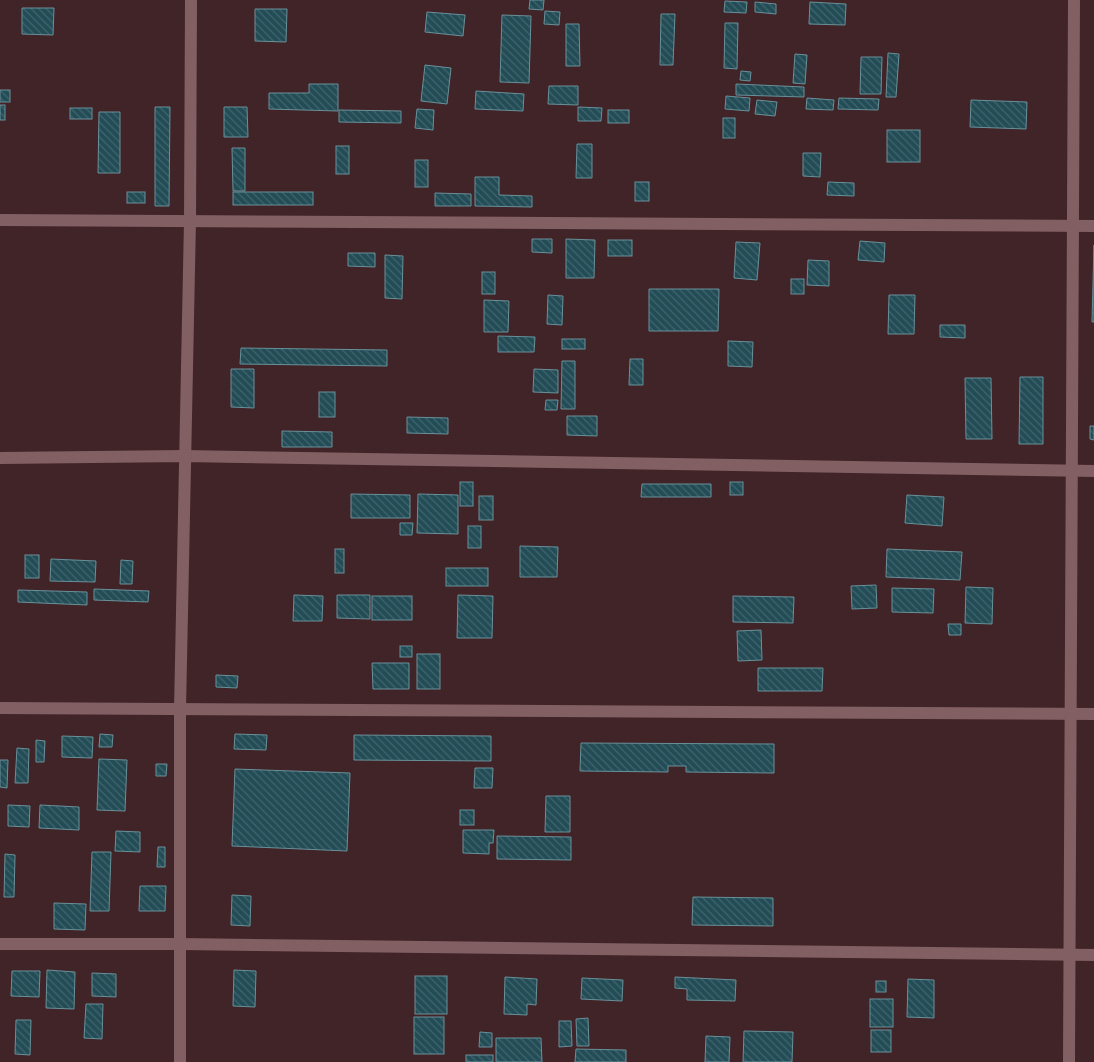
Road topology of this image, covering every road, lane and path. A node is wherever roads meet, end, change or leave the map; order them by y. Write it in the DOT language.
graph roads {
  1 [pos="191,0"];
  2 [pos="1074,0"];
  3 [pos="0,220"];
  4 [pos="190,221"];
  5 [pos="1073,226"];
  6 [pos="1094,226"];
  7 [pos="185,456"];
  8 [pos="0,458"];
  9 [pos="1072,471"];
  10 [pos="1094,471"];
  11 [pos="0,708"];
  12 [pos="180,710"];
  13 [pos="1072,714"];
  14 [pos="1094,714"];
  15 [pos="0,944"];
  16 [pos="180,944"];
  17 [pos="1070,955"];
  18 [pos="1094,955"];
  19 [pos="180,1062"];
  20 [pos="1069,1062"];
  1 -- 4 [label="street"];
  2 -- 5 [label="street"];
  3 -- 4 [label="street"];
  4 -- 5 [label="street"];
  4 -- 7 [label="street"];
  5 -- 6 [label="street"];
  5 -- 9 [label="street"];
  7 -- 8 [label="street"];
  7 -- 9 [label="street"];
  7 -- 12 [label="street"];
  9 -- 10 [label="street"];
  9 -- 13 [label="street"];
  11 -- 12 [label="street"];
  12 -- 13 [label="street"];
  12 -- 16 [label="street"];
  13 -- 14 [label="street"];
  13 -- 17 [label="street"];
  15 -- 16 [label="street"];
  16 -- 17 [label="street"];
  16 -- 19 [label="street"];
  17 -- 18 [label="street"];
  17 -- 20 [label="street"];
}
